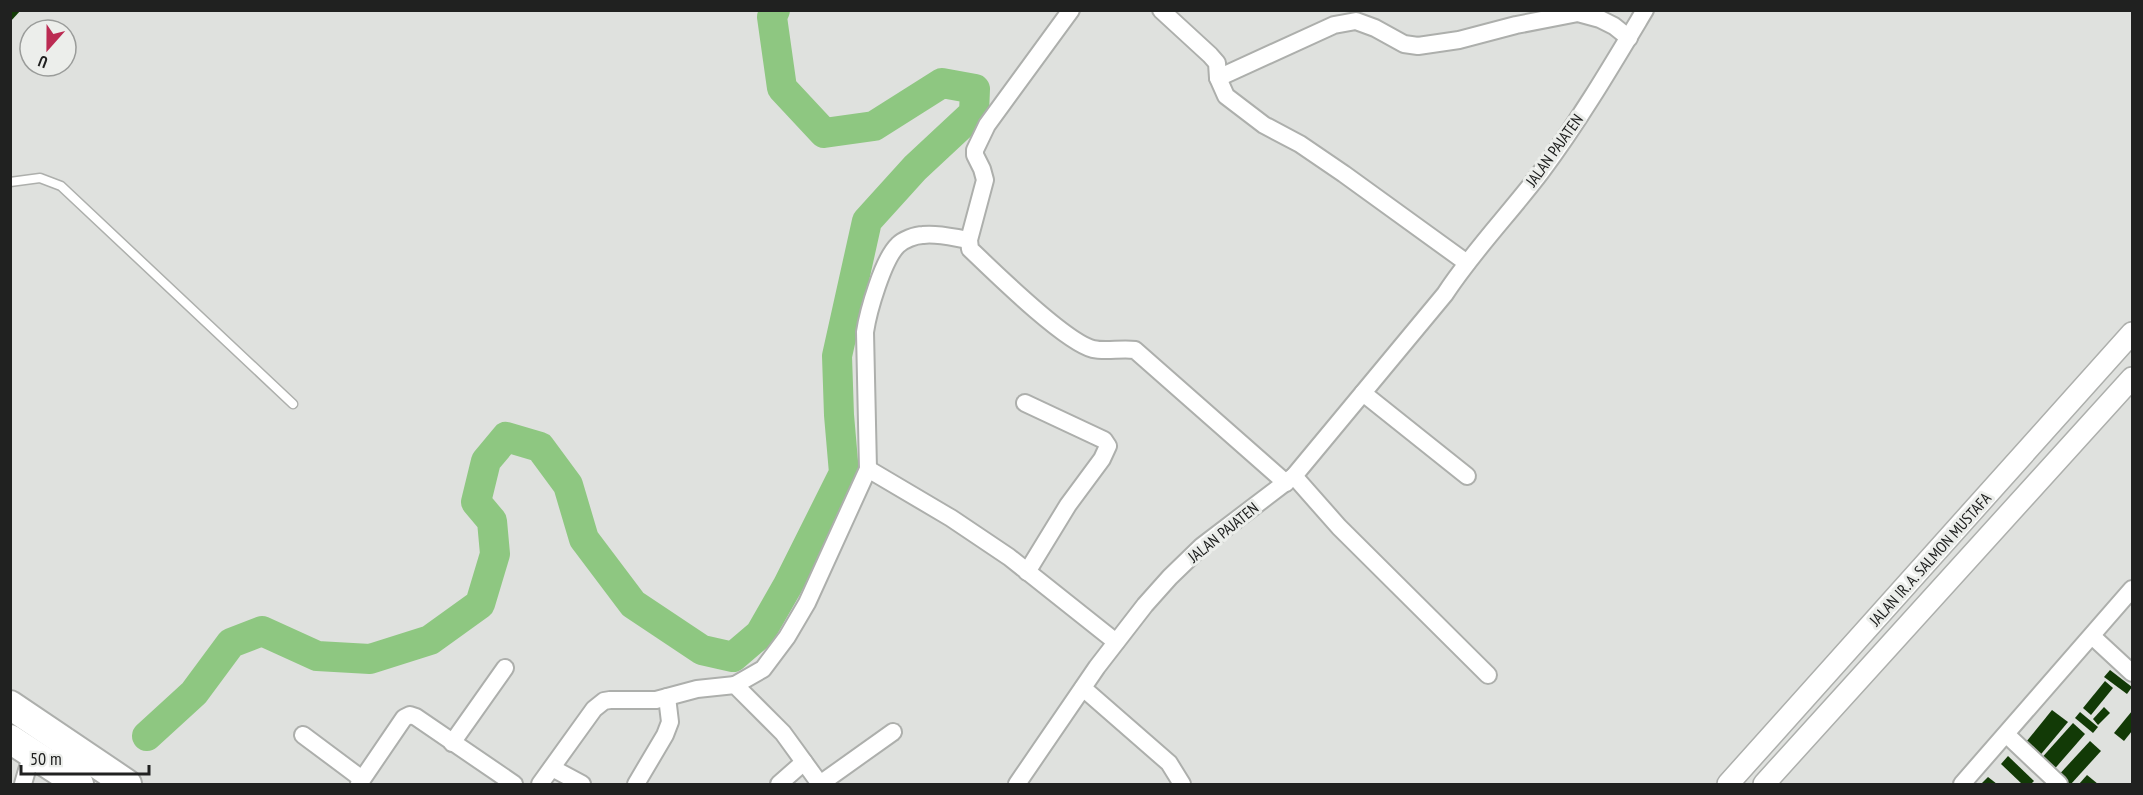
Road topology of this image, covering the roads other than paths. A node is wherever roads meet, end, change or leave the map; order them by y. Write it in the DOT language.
graph roads {
  1 [pos="1071,10"];
  2 [pos="1161,10"];
  3 [pos="1645,10"];
  4 [pos="1576,12"];
  5 [pos="1353,16"];
  6 [pos="1629,38"];
  7 [pos="1218,78"];
  8 [pos="10,182"];
  9 [pos="969,240"];
  10 [pos="1467,263"];
  11 [pos="2133,333"];
  12 [pos="2133,378"];
  13 [pos="1363,393"];
  14 [pos="1025,403"];
  15 [pos="293,404"];
  16 [pos="868,469"];
  17 [pos="1467,476"];
  18 [pos="1290,480"];
  19 [pos="1027,572"];
  20 [pos="2132,591"];
  21 [pos="2092,636"];
  22 [pos="1116,642"];
  23 [pos="505,668"];
  24 [pos="2133,673"];
  25 [pos="1488,675"];
  26 [pos="735,685"];
  27 [pos="1083,688"];
  28 [pos="667,697"];
  29 [pos="10,705"];
  30 [pos="892,732"];
  31 [pos="303,735"];
  32 [pos="2007,735"];
  33 [pos="452,742"];
  34 [pos="21,746"];
  35 [pos="804,762"];
  36 [pos="552,768"];
  37 [pos="360,782"];
  38 [pos="23,784"];
  39 [pos="79,784"];
  40 [pos="127,784"];
  41 [pos="514,784"];
  42 [pos="540,784"];
  43 [pos="582,784"];
  44 [pos="636,784"];
  45 [pos="779,784"];
  46 [pos="820,784"];
  47 [pos="1017,784"];
  48 [pos="1182,784"];
  49 [pos="1728,784"];
  50 [pos="1764,784"];
  51 [pos="1962,784"];
  52 [pos="2059,784"];
  1 -- 9 [label="street"];
  2 -- 7 [label="street"];
  3 -- 6 [label="street, JALAN PAJATEN"];
  4 -- 5 [label="street"];
  4 -- 6 [label="street"];
  5 -- 7 [label="street"];
  6 -- 10 [label="street, JALAN PAJATEN"];
  7 -- 10 [label="street"];
  8 -- 15 [label="lane"];
  9 -- 16 [label="street"];
  9 -- 18 [label="street"];
  10 -- 13 [label="street, JALAN PAJATEN"];
  11 -- 49 [label="street, JALAN IR. A. SALMON MUSTAFA"];
  12 -- 50 [label="street, JALAN IR. A. SALMON MUSTAFA"];
  13 -- 17 [label="street"];
  13 -- 18 [label="street, JALAN PAJATEN"];
  14 -- 19 [label="street"];
  16 -- 19 [label="street"];
  16 -- 26 [label="street"];
  18 -- 22 [label="street, JALAN PAJATEN"];
  18 -- 25 [label="street"];
  19 -- 22 [label="street"];
  20 -- 21 [label="street"];
  21 -- 24 [label="street"];
  21 -- 32 [label="street"];
  22 -- 27 [label="street, JALAN PAJATEN"];
  23 -- 33 [label="street"];
  26 -- 28 [label="street"];
  26 -- 35 [label="street"];
  27 -- 47 [label="street, JALAN PAJATEN"];
  27 -- 48 [label="street"];
  28 -- 36 [label="street"];
  28 -- 44 [label="street"];
  29 -- 40 [label="highway"];
  30 -- 46 [label="street"];
  31 -- 37 [label="street"];
  32 -- 51 [label="street"];
  32 -- 52 [label="street"];
  33 -- 37 [label="street"];
  33 -- 41 [label="street"];
  34 -- 38 [label="street"];
  34 -- 39 [label="highway"];
  35 -- 45 [label="street"];
  35 -- 46 [label="street"];
  36 -- 42 [label="street"];
  36 -- 43 [label="street"];
}
